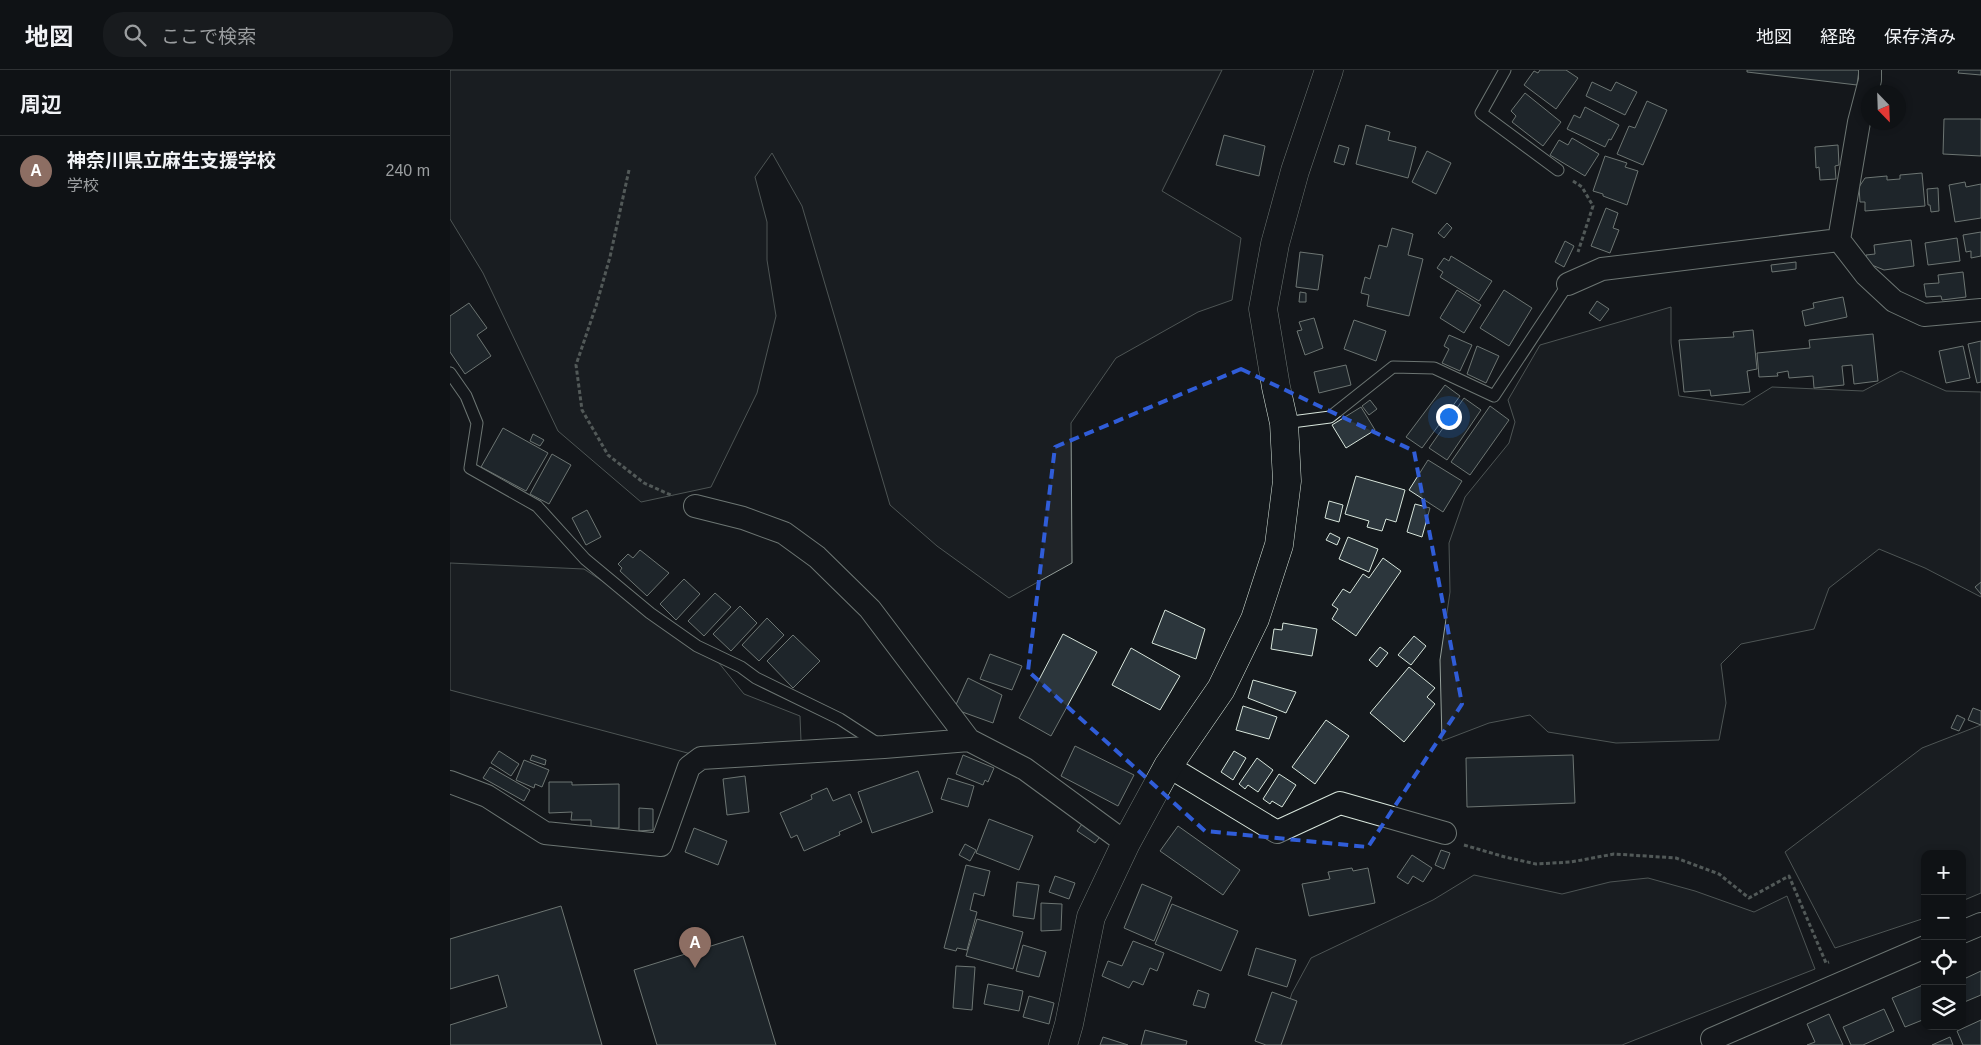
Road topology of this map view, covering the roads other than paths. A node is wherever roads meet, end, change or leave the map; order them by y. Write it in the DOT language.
graph roads {
  1 [pos="1330,70"];
  2 [pos="1505,70"];
  3 [pos="1870,70"];
  4 [pos="1558,170"];
  5 [pos="1839,240"];
  6 [pos="1568,284"];
  7 [pos="1981,310"];
  8 [pos="450,373"];
  9 [pos="1284,423"];
  10 [pos="695,506"];
  11 [pos="969,740"];
  12 [pos="884,747"];
  13 [pos="1168,766"];
  14 [pos="450,782"];
  15 [pos="1445,833"];
  16 [pos="1126,843"];
  17 [pos="1981,924"];
  18 [pos="1966,930"];
  19 [pos="1921,949"];
  20 [pos="1063,1045"];
  21 [pos="1715,1045"];
  1 -- 9 [label="street"];
  2 -- 4 [label="lane"];
  3 -- 5 [label="street"];
  5 -- 6 [label="street"];
  5 -- 7 [label="street"];
  6 -- 9 [label="lane"];
  8 -- 12 [label="lane"];
  9 -- 13 [label="street"];
  10 -- 11 [label="street"];
  11 -- 12 [label="street"];
  11 -- 16 [label="street"];
  12 -- 14 [label="street"];
  13 -- 15 [label="street"];
  13 -- 16 [label="street"];
  16 -- 20 [label="street"];
  17 -- 18 [label="street"];
  19 -- 21 [label="street"];
}
